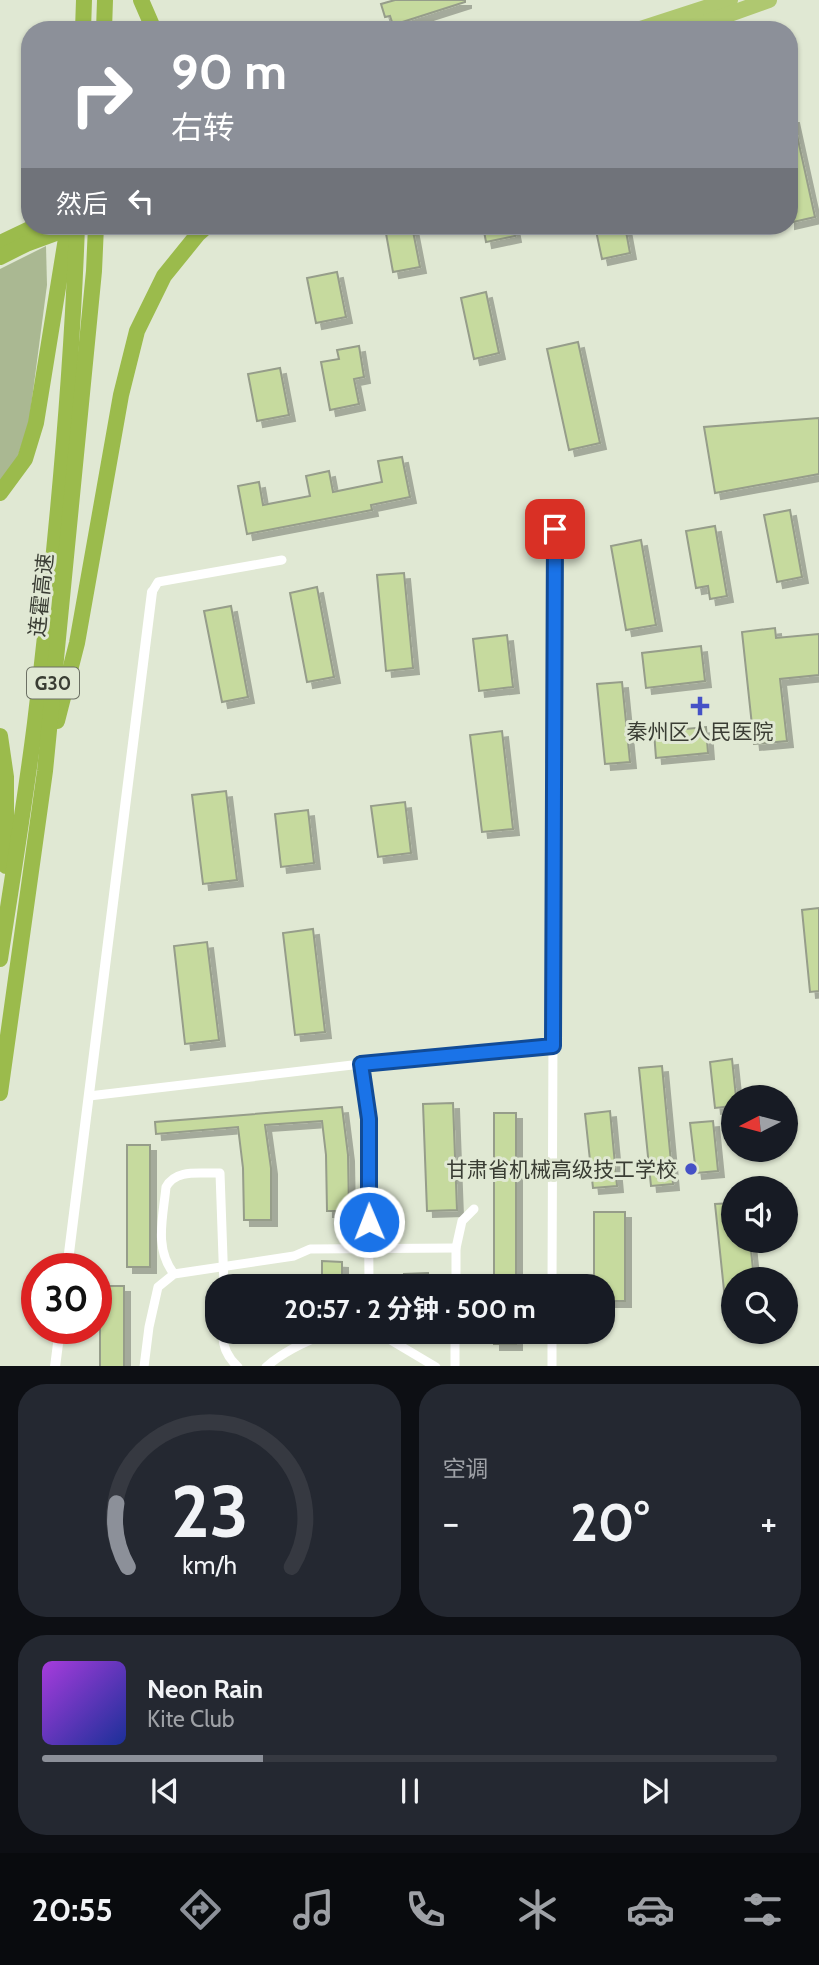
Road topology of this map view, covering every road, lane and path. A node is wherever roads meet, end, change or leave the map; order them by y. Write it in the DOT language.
graph roads {
  1 [pos="84,0"];
  2 [pos="105,0"];
  3 [pos="141,0"];
  4 [pos="730,0"];
  5 [pos="769,0"];
  6 [pos="83,21"];
  7 [pos="104,21"];
  8 [pos="150,21"];
  9 [pos="665,21"];
  10 [pos="710,21"];
  11 [pos="21,233"];
  12 [pos="51,235"];
  13 [pos="66,235"];
  14 [pos="76,235"];
  15 [pos="96,235"];
  16 [pos="197,235"];
  17 [pos="0,243"];
  18 [pos="0,257"];
  19 [pos="0,493"];
  20 [pos="555,529"];
  21 [pos="282,560"];
  22 [pos="152,592"];
  23 [pos="0,736"];
  24 [pos="45,771"];
  25 [pos="6,921"];
  26 [pos="0,959"];
  27 [pos="553,1046"];
  28 [pos="361,1064"];
  29 [pos="0,1093"];
  30 [pos="89,1096"];
  31 [pos="474,1209"];
  32 [pos="370,1247"];
  33 [pos="456,1248"];
  34 [pos="69,1253"];
  35 [pos="225,1267"];
  36 [pos="174,1274"];
  37 [pos="225,1274"];
  38 [pos="369,1274"];
  39 [pos="456,1274"];
  40 [pos="552,1274"];
  41 [pos="58,1344"];
  42 [pos="224,1344"];
  43 [pos="305,1344"];
  44 [pos="397,1344"];
  45 [pos="455,1344"];
  46 [pos="552,1344"];
  47 [pos="55,1366"];
  48 [pos="144,1366"];
  49 [pos="236,1366"];
  50 [pos="266,1366"];
  51 [pos="434,1366"];
  52 [pos="455,1366"];
  53 [pos="552,1366"];
  1 -- 6 [label="highway"];
  2 -- 7 [label="highway"];
  3 -- 8 [label="highway"];
  4 -- 9 [label="highway"];
  5 -- 10 [label="highway"];
  11 -- 17 [label="highway"];
  12 -- 18 [label="highway"];
  13 -- 19 [label="highway"];
  14 -- 25 [label="highway, 连霍高速 / G30"];
  15 -- 24 [label="highway, 连霍高速 / G30"];
  16 -- 24 [label="highway"];
  20 -- 27 [label="street"];
  21 -- 22 [label="street"];
  22 -- 30 [label="street"];
  23 -- 25 [label="highway"];
  24 -- 29 [label="highway, 连霍高速 / G30"];
  25 -- 26 [label="highway, 连霍高速 / G30"];
  27 -- 28 [label="street"];
  27 -- 40 [label="street"];
  28 -- 30 [label="street"];
  28 -- 32 [label="street"];
  30 -- 34 [label="street"];
  31 -- 33 [label="street"];
  32 -- 33 [label="street"];
  32 -- 35 [label="street"];
  32 -- 38 [label="street"];
  33 -- 39 [label="street"];
  35 -- 36 [label="street"];
  35 -- 36 [label="street"];
  35 -- 37 [label="street"];
  36 -- 48 [label="street"];
  41 -- 47 [label="street"];
  42 -- 49 [label="street"];
  43 -- 50 [label="street"];
  44 -- 51 [label="street"];
  45 -- 52 [label="street"];
  46 -- 53 [label="street"];
}
